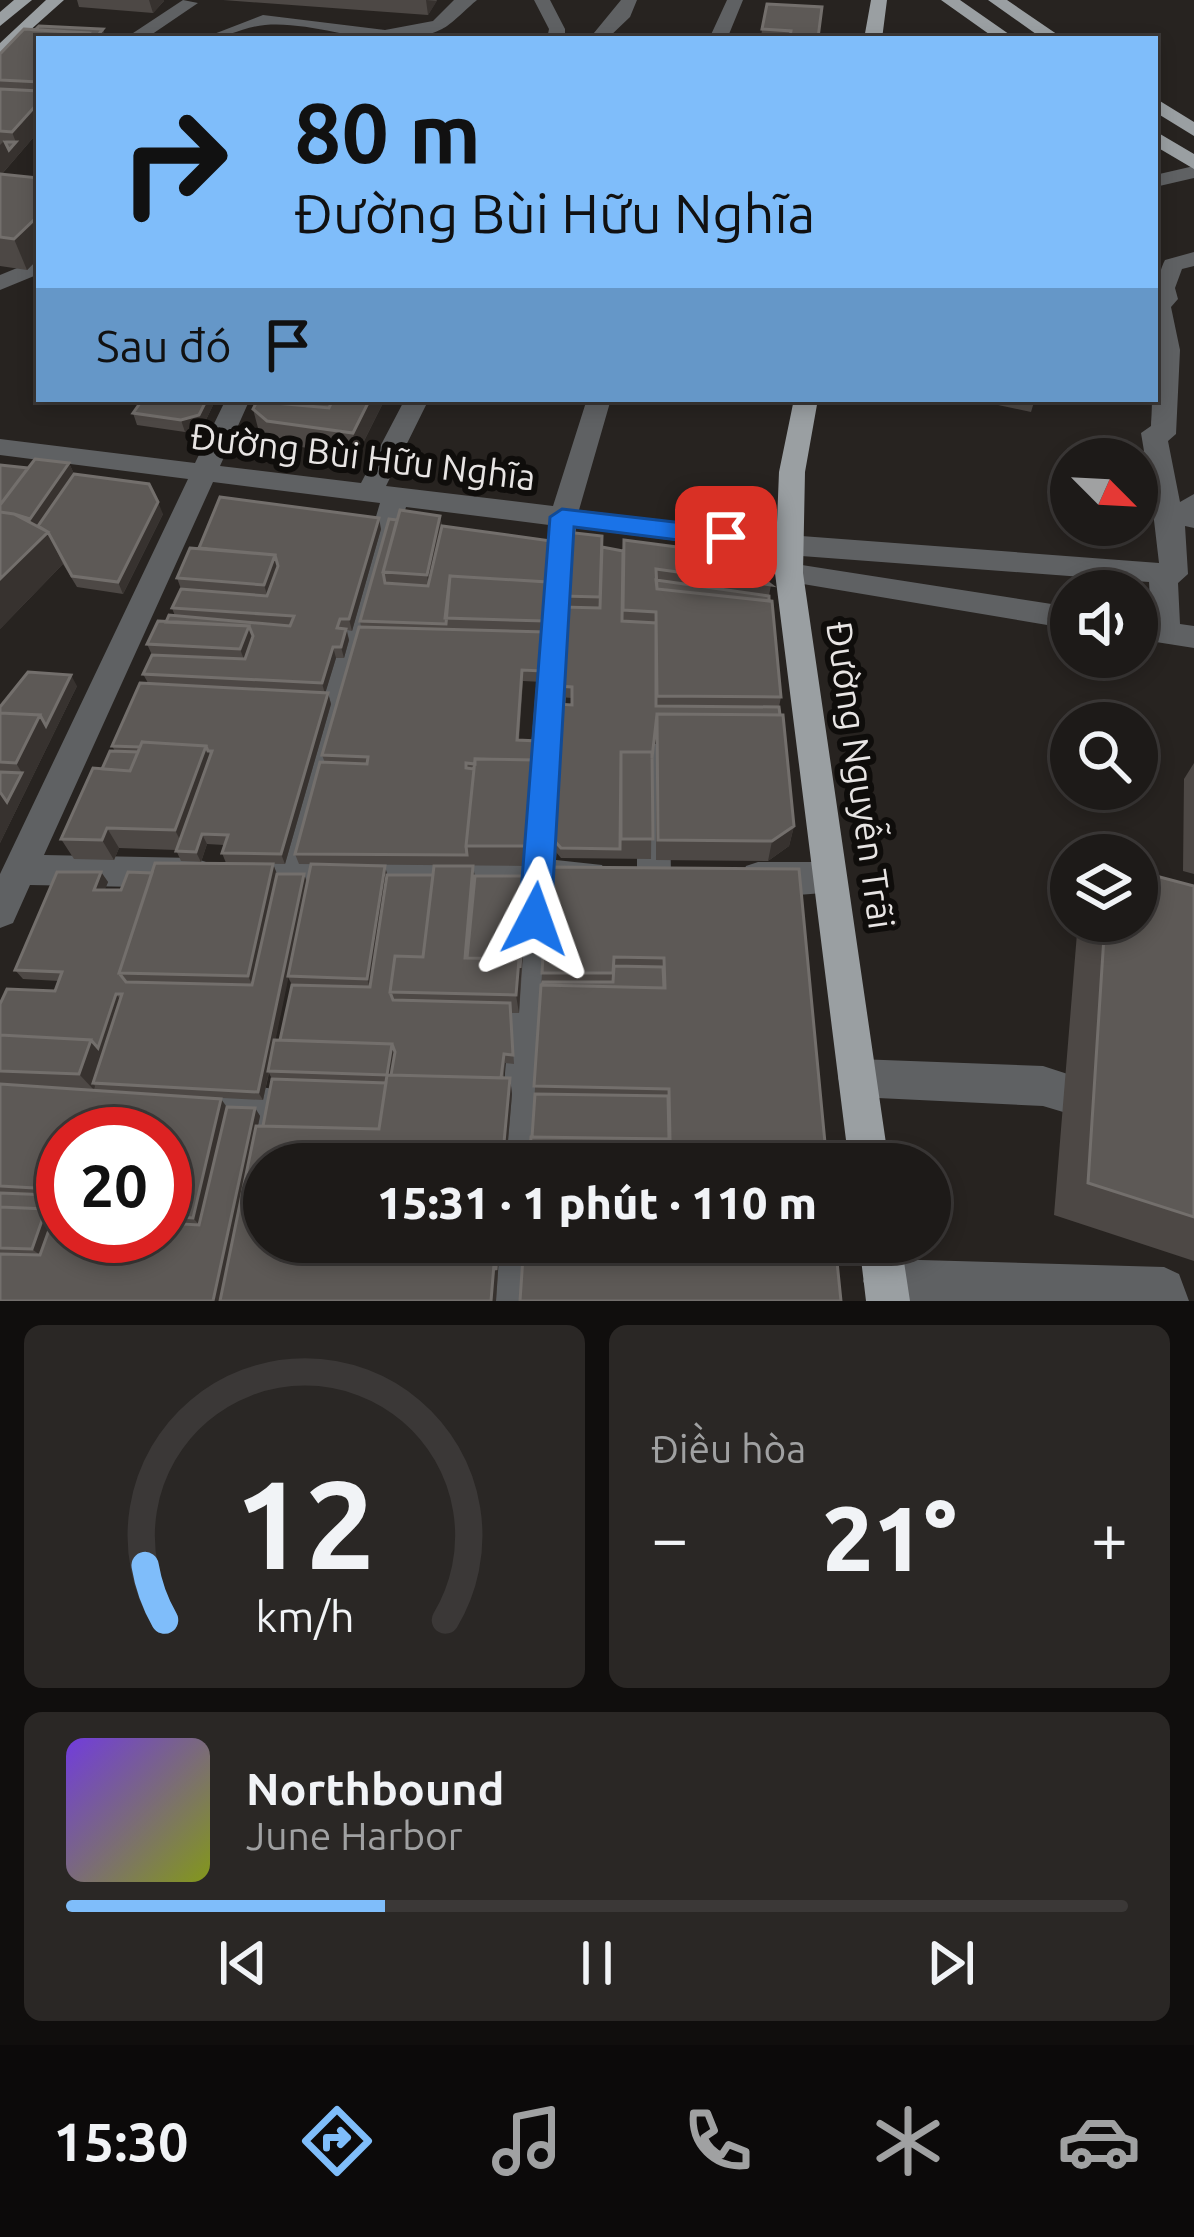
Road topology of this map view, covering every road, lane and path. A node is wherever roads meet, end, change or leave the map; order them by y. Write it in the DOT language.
graph roads {
  1 [pos="24,0"];
  2 [pos="56,0"];
  3 [pos="470,0"];
  4 [pos="542,0"];
  5 [pos="628,0"];
  6 [pos="735,0"];
  7 [pos="879,0"];
  8 [pos="949,0"];
  9 [pos="995,0"];
  10 [pos="190,2"];
  11 [pos="0,21"];
  12 [pos="138,36"];
  13 [pos="218,36"];
  14 [pos="377,36"];
  15 [pos="389,36"];
  16 [pos="556,36"];
  17 [pos="600,36"];
  18 [pos="719,36"];
  19 [pos="873,36"];
  20 [pos="1003,36"];
  21 [pos="1050,36"];
  22 [pos="36,41"];
  23 [pos="4,45"];
  24 [pos="1158,106"];
  25 [pos="1194,130"];
  26 [pos="1161,146"];
  27 [pos="1194,168"];
  28 [pos="1158,180"];
  29 [pos="1194,259"];
  30 [pos="36,267"];
  31 [pos="0,283"];
  32 [pos="1165,332"];
  33 [pos="1194,346"];
  34 [pos="237,402"];
  35 [pos="415,402"];
  36 [pos="598,402"];
  37 [pos="805,402"];
  38 [pos="0,447"];
  39 [pos="1159,461"];
  40 [pos="204,472"];
  41 [pos="382,494"];
  42 [pos="1193,503"];
  43 [pos="562,517"];
  44 [pos="1187,527"];
  45 [pos="788,559"];
  46 [pos="1168,573"];
  47 [pos="1050,614"];
  48 [pos="1166,633"];
  49 [pos="72,756"];
  50 [pos="653,756"];
  51 [pos="119,759"];
  52 [pos="20,870"];
  53 [pos="167,873"];
  54 [pos="301,875"];
  55 [pos="538,876"];
  56 [pos="654,876"];
  57 [pos="830,877"];
  58 [pos="0,912"];
  59 [pos="153,916"];
  60 [pos="305,921"];
  61 [pos="277,1061"];
  62 [pos="857,1078"];
  63 [pos="138,1101"];
  64 [pos="268,1108"];
  65 [pos="1131,1113"];
  66 [pos="260,1143"];
  67 [pos="519,1143"];
  68 [pos="866,1143"];
  69 [pos="511,1263"];
  70 [pos="884,1275"];
  71 [pos="508,1301"];
  72 [pos="1167,1301"];
  1 -- 11 [label="main road"];
  2 -- 23 [label="main road"];
  3 -- 15 [label="street"];
  4 -- 16 [label="street"];
  5 -- 17 [label="street"];
  6 -- 18 [label="street"];
  7 -- 19 [label="main road"];
  8 -- 20 [label="main road"];
  9 -- 21 [label="main road"];
  10 -- 12 [label="street"];
  13 -- 14 [label="street"];
  22 -- 23 [label="street"];
  24 -- 25 [label="main road"];
  26 -- 27 [label="main road"];
  27 -- 28 [label="street"];
  29 -- 32 [label="street"];
  30 -- 31 [label="street"];
  32 -- 33 [label="street"];
  32 -- 39 [label="street"];
  34 -- 40 [label="street"];
  35 -- 41 [label="street"];
  36 -- 43 [label="street"];
  37 -- 45 [label="main road, Đường Nguyễn Trãi"];
  38 -- 40 [label="street, Đường Bùi Hữu Nghĩa"];
  39 -- 44 [label="street"];
  40 -- 41 [label="street, Đường Bùi Hữu Nghĩa"];
  40 -- 49 [label="street"];
  41 -- 43 [label="street, Đường Bùi Hữu Nghĩa"];
  41 -- 54 [label="street"];
  42 -- 44 [label="street"];
  43 -- 45 [label="street, Đường Bùi Hữu Nghĩa"];
  43 -- 55 [label="street"];
  44 -- 46 [label="street"];
  45 -- 46 [label="street"];
  45 -- 47 [label="street"];
  45 -- 57 [label="main road, Đường Nguyễn Trãi"];
  46 -- 48 [label="street"];
  49 -- 51 [label="street"];
  49 -- 52 [label="street"];
  50 -- 56 [label="street"];
  52 -- 53 [label="street"];
  52 -- 58 [label="street"];
  53 -- 54 [label="street"];
  53 -- 59 [label="street"];
  54 -- 55 [label="street"];
  54 -- 60 [label="street"];
  55 -- 56 [label="street"];
  55 -- 67 [label="street"];
  56 -- 57 [label="street"];
  57 -- 62 [label="main road, Đường Nguyễn Trãi"];
  61 -- 64 [label="street"];
  62 -- 65 [label="street"];
  62 -- 68 [label="main road, Đường Nguyễn Trãi"];
  63 -- 64 [label="street"];
  64 -- 66 [label="street"];
  69 -- 71 [label="street"];
  70 -- 72 [label="street"];
}
